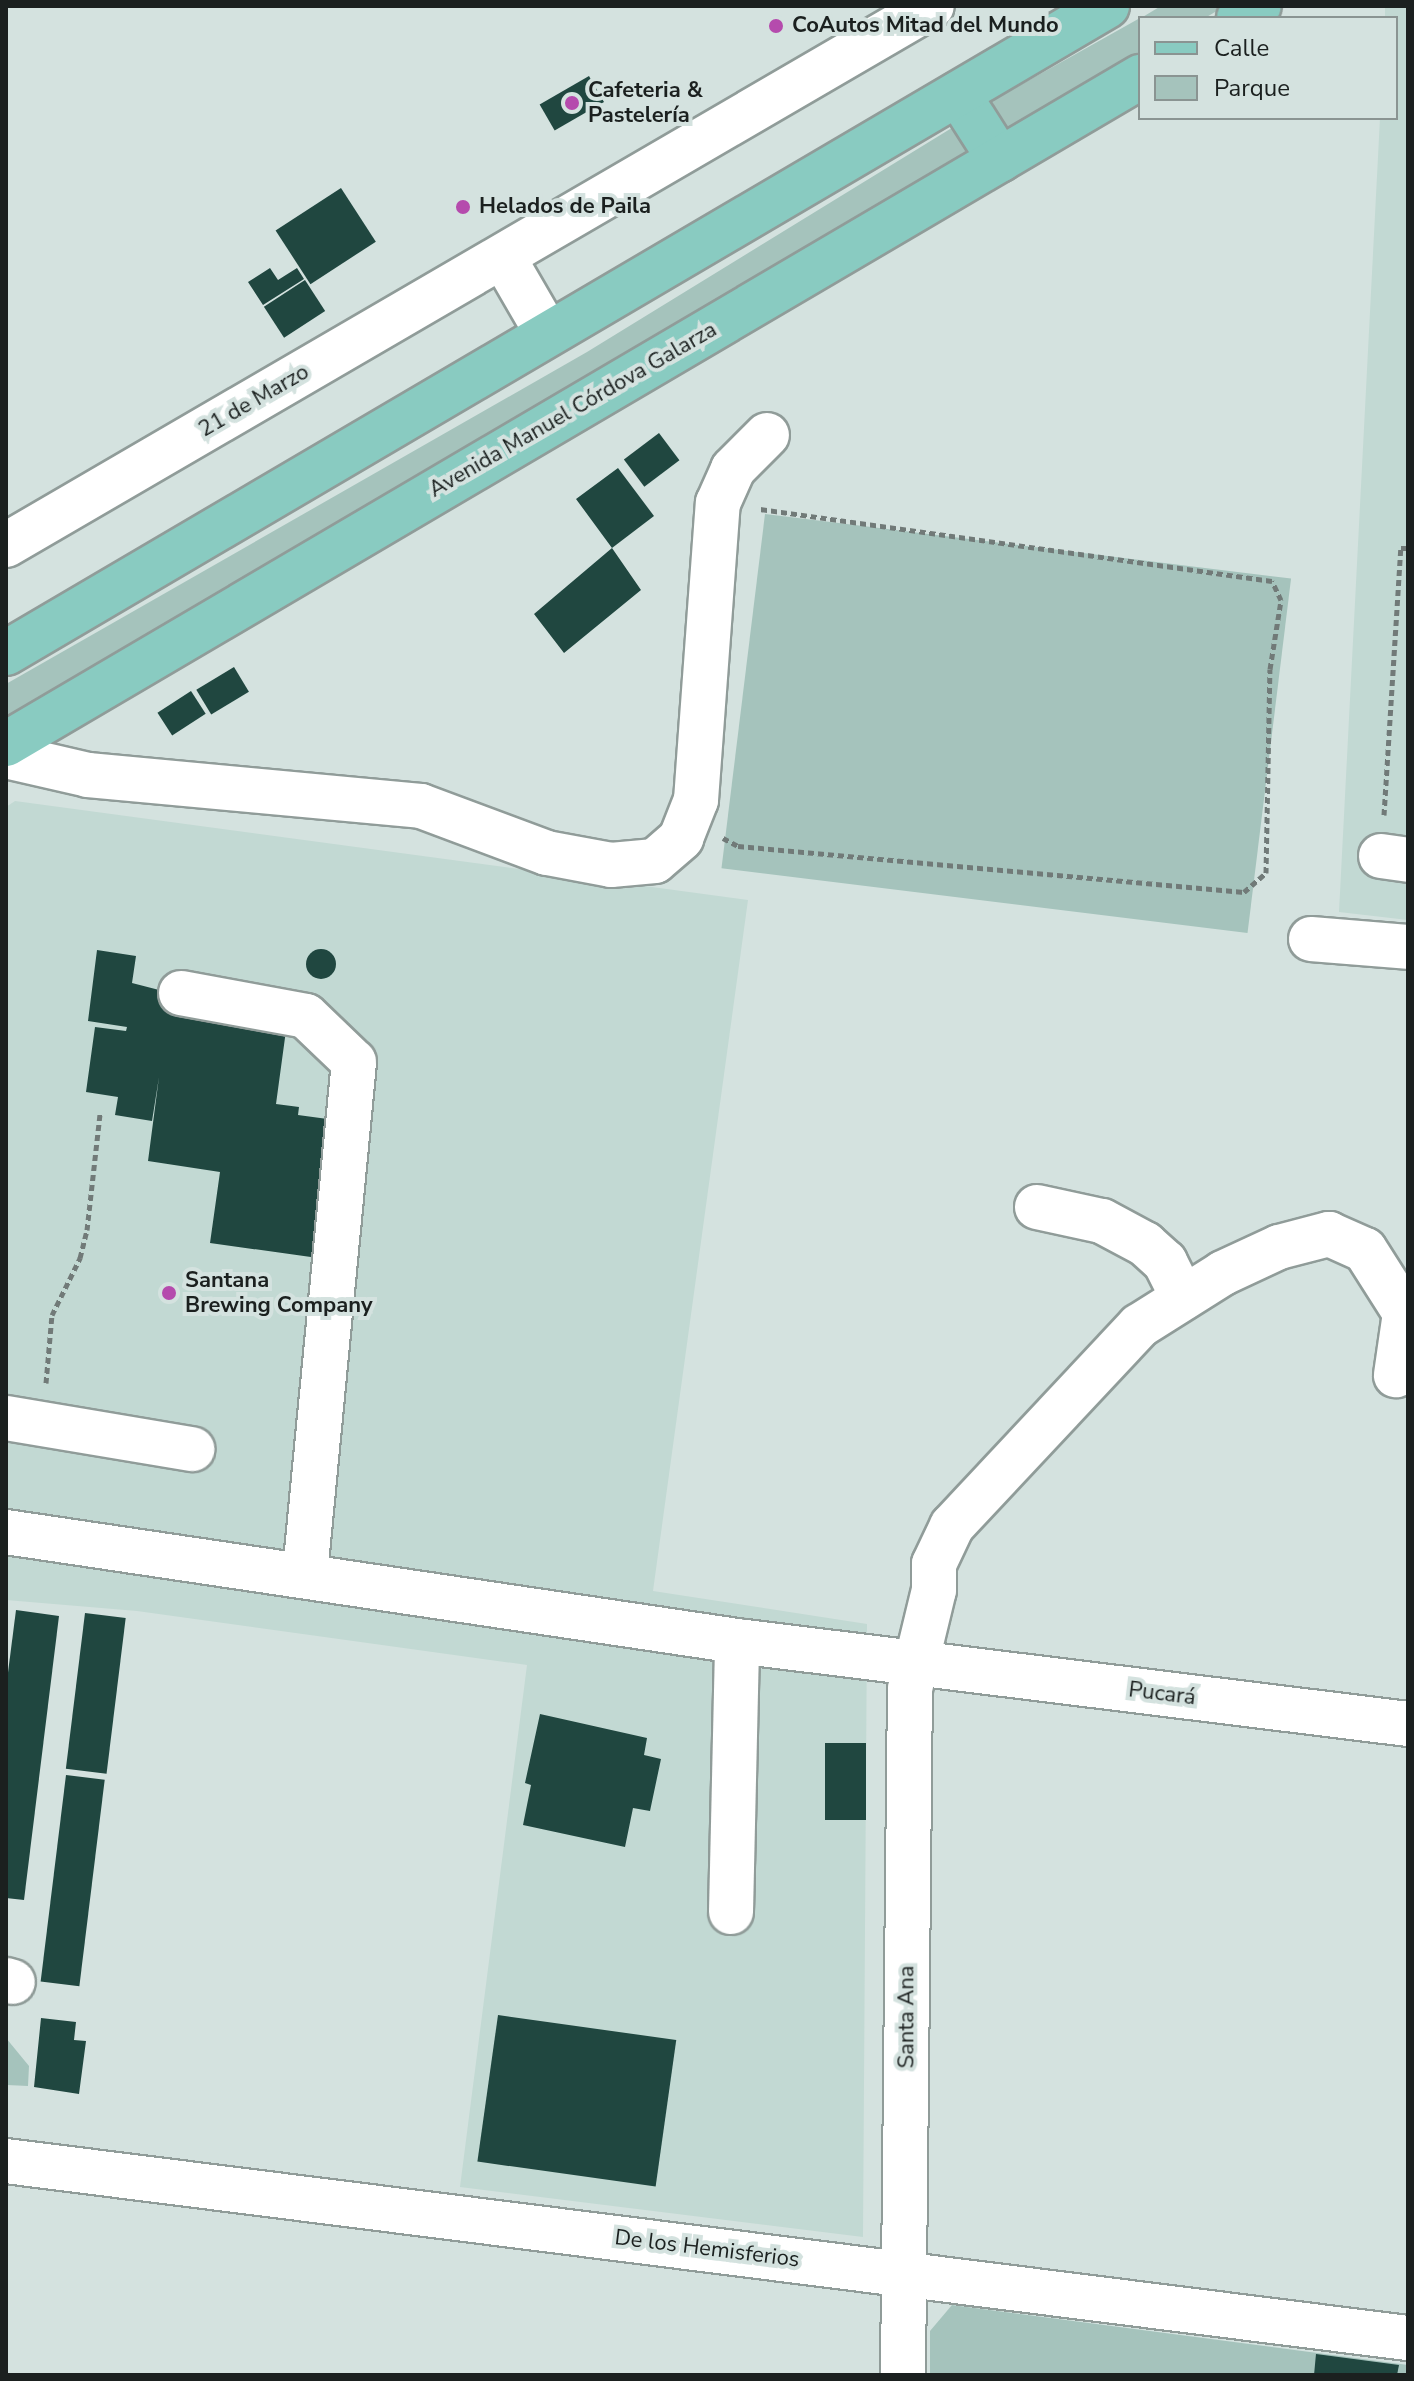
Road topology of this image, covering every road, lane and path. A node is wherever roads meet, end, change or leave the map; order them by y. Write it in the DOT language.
graph roads {
  1 [pos="932,6"];
  2 [pos="1107,6"];
  3 [pos="1138,78"];
  4 [pos="958,94"];
  5 [pos="1000,160"];
  6 [pos="503,257"];
  7 [pos="547,333"];
  8 [pos="767,435"];
  9 [pos="757,509"];
  10 [pos="755,524"];
  11 [pos="6,545"];
  12 [pos="1408,548"];
  13 [pos="6,653"];
  14 [pos="6,744"];
  15 [pos="6,756"];
  16 [pos="718,835"];
  17 [pos="1395,858"];
  18 [pos="1311,939"];
  19 [pos="1408,947"];
  20 [pos="181,993"];
  21 [pos="100,1114"];
  22 [pos="1037,1207"];
  23 [pos="1183,1298"];
  24 [pos="1396,1375"];
  25 [pos="21,1422"];
  26 [pos="192,1449"];
  27 [pos="6,1532"];
  28 [pos="305,1573"];
  29 [pos="737,1641"];
  30 [pos="916,1660"];
  31 [pos="1408,1724"];
  32 [pos="731,1912"];
  33 [pos="6,2161"];
  34 [pos="905,2274"];
  35 [pos="1408,2338"];
  36 [pos="903,2375"];
  1 -- 6 [label="street, 21 de Marzo"];
  2 -- 4 [label="main road"];
  3 -- 5 [label="main road, Avenida Manuel Córdova Galarza"];
  4 -- 5 [label="main road"];
  4 -- 7 [label="main road"];
  5 -- 14 [label="main road, Avenida Manuel Córdova Galarza"];
  6 -- 7 [label="street"];
  6 -- 11 [label="street, 21 de Marzo"];
  7 -- 13 [label="main road"];
  8 -- 9 [label="path"];
  8 -- 15 [label="street"];
  9 -- 10 [label="path"];
  9 -- 16 [label="path"];
  12 -- 17 [label="path"];
  18 -- 19 [label="street"];
  20 -- 28 [label="street"];
  21 -- 25 [label="path"];
  22 -- 23 [label="street"];
  23 -- 24 [label="street, Santa Ana"];
  23 -- 30 [label="street, Santa Ana"];
  25 -- 26 [label="street"];
  27 -- 28 [label="street, Pucará"];
  28 -- 29 [label="street, Pucará"];
  29 -- 30 [label="street, Pucará"];
  29 -- 32 [label="street"];
  30 -- 31 [label="street, Pucará"];
  30 -- 34 [label="street, Santa Ana"];
  33 -- 34 [label="street, De los Hemisferios"];
  34 -- 35 [label="street, De los Hemisferios"];
  34 -- 36 [label="street, Santa Ana"];
}
